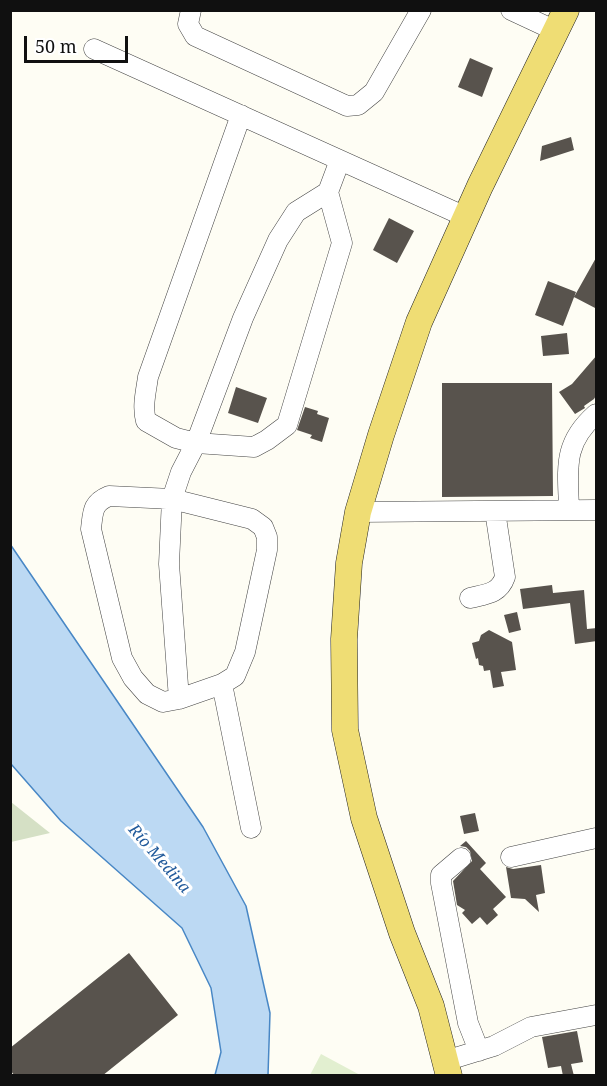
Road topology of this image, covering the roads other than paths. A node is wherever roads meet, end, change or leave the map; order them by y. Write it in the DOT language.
graph roads {
  1 [pos="191,10"];
  2 [pos="421,10"];
  3 [pos="511,10"];
  4 [pos="561,21"];
  5 [pos="94,49"];
  6 [pos="241,115"];
  7 [pos="340,160"];
  8 [pos="328,192"];
  9 [pos="466,217"];
  10 [pos="597,414"];
  11 [pos="196,442"];
  12 [pos="172,499"];
  13 [pos="569,510"];
  14 [pos="597,510"];
  15 [pos="495,511"];
  16 [pos="358,512"];
  17 [pos="470,598"];
  18 [pos="222,684"];
  19 [pos="179,699"];
  20 [pos="251,828"];
  21 [pos="597,838"];
  22 [pos="511,857"];
  23 [pos="461,858"];
  24 [pos="597,1015"];
  25 [pos="479,1051"];
  26 [pos="451,1071"];
  1 -- 2 [label="street"];
  3 -- 4 [label="street"];
  4 -- 9 [label="main road"];
  5 -- 6 [label="street"];
  6 -- 7 [label="street"];
  6 -- 11 [label="street"];
  7 -- 8 [label="street"];
  7 -- 9 [label="street"];
  8 -- 11 [label="street"];
  8 -- 11 [label="street"];
  9 -- 16 [label="main road"];
  10 -- 13 [label="street"];
  11 -- 12 [label="street"];
  12 -- 18 [label="street"];
  12 -- 19 [label="street"];
  12 -- 19 [label="street"];
  13 -- 14 [label="street"];
  13 -- 15 [label="street"];
  15 -- 16 [label="street"];
  15 -- 17 [label="street"];
  16 -- 26 [label="main road"];
  18 -- 19 [label="street"];
  18 -- 20 [label="street"];
  21 -- 22 [label="street"];
  23 -- 25 [label="street"];
  24 -- 25 [label="street"];
  25 -- 26 [label="street"];
}
